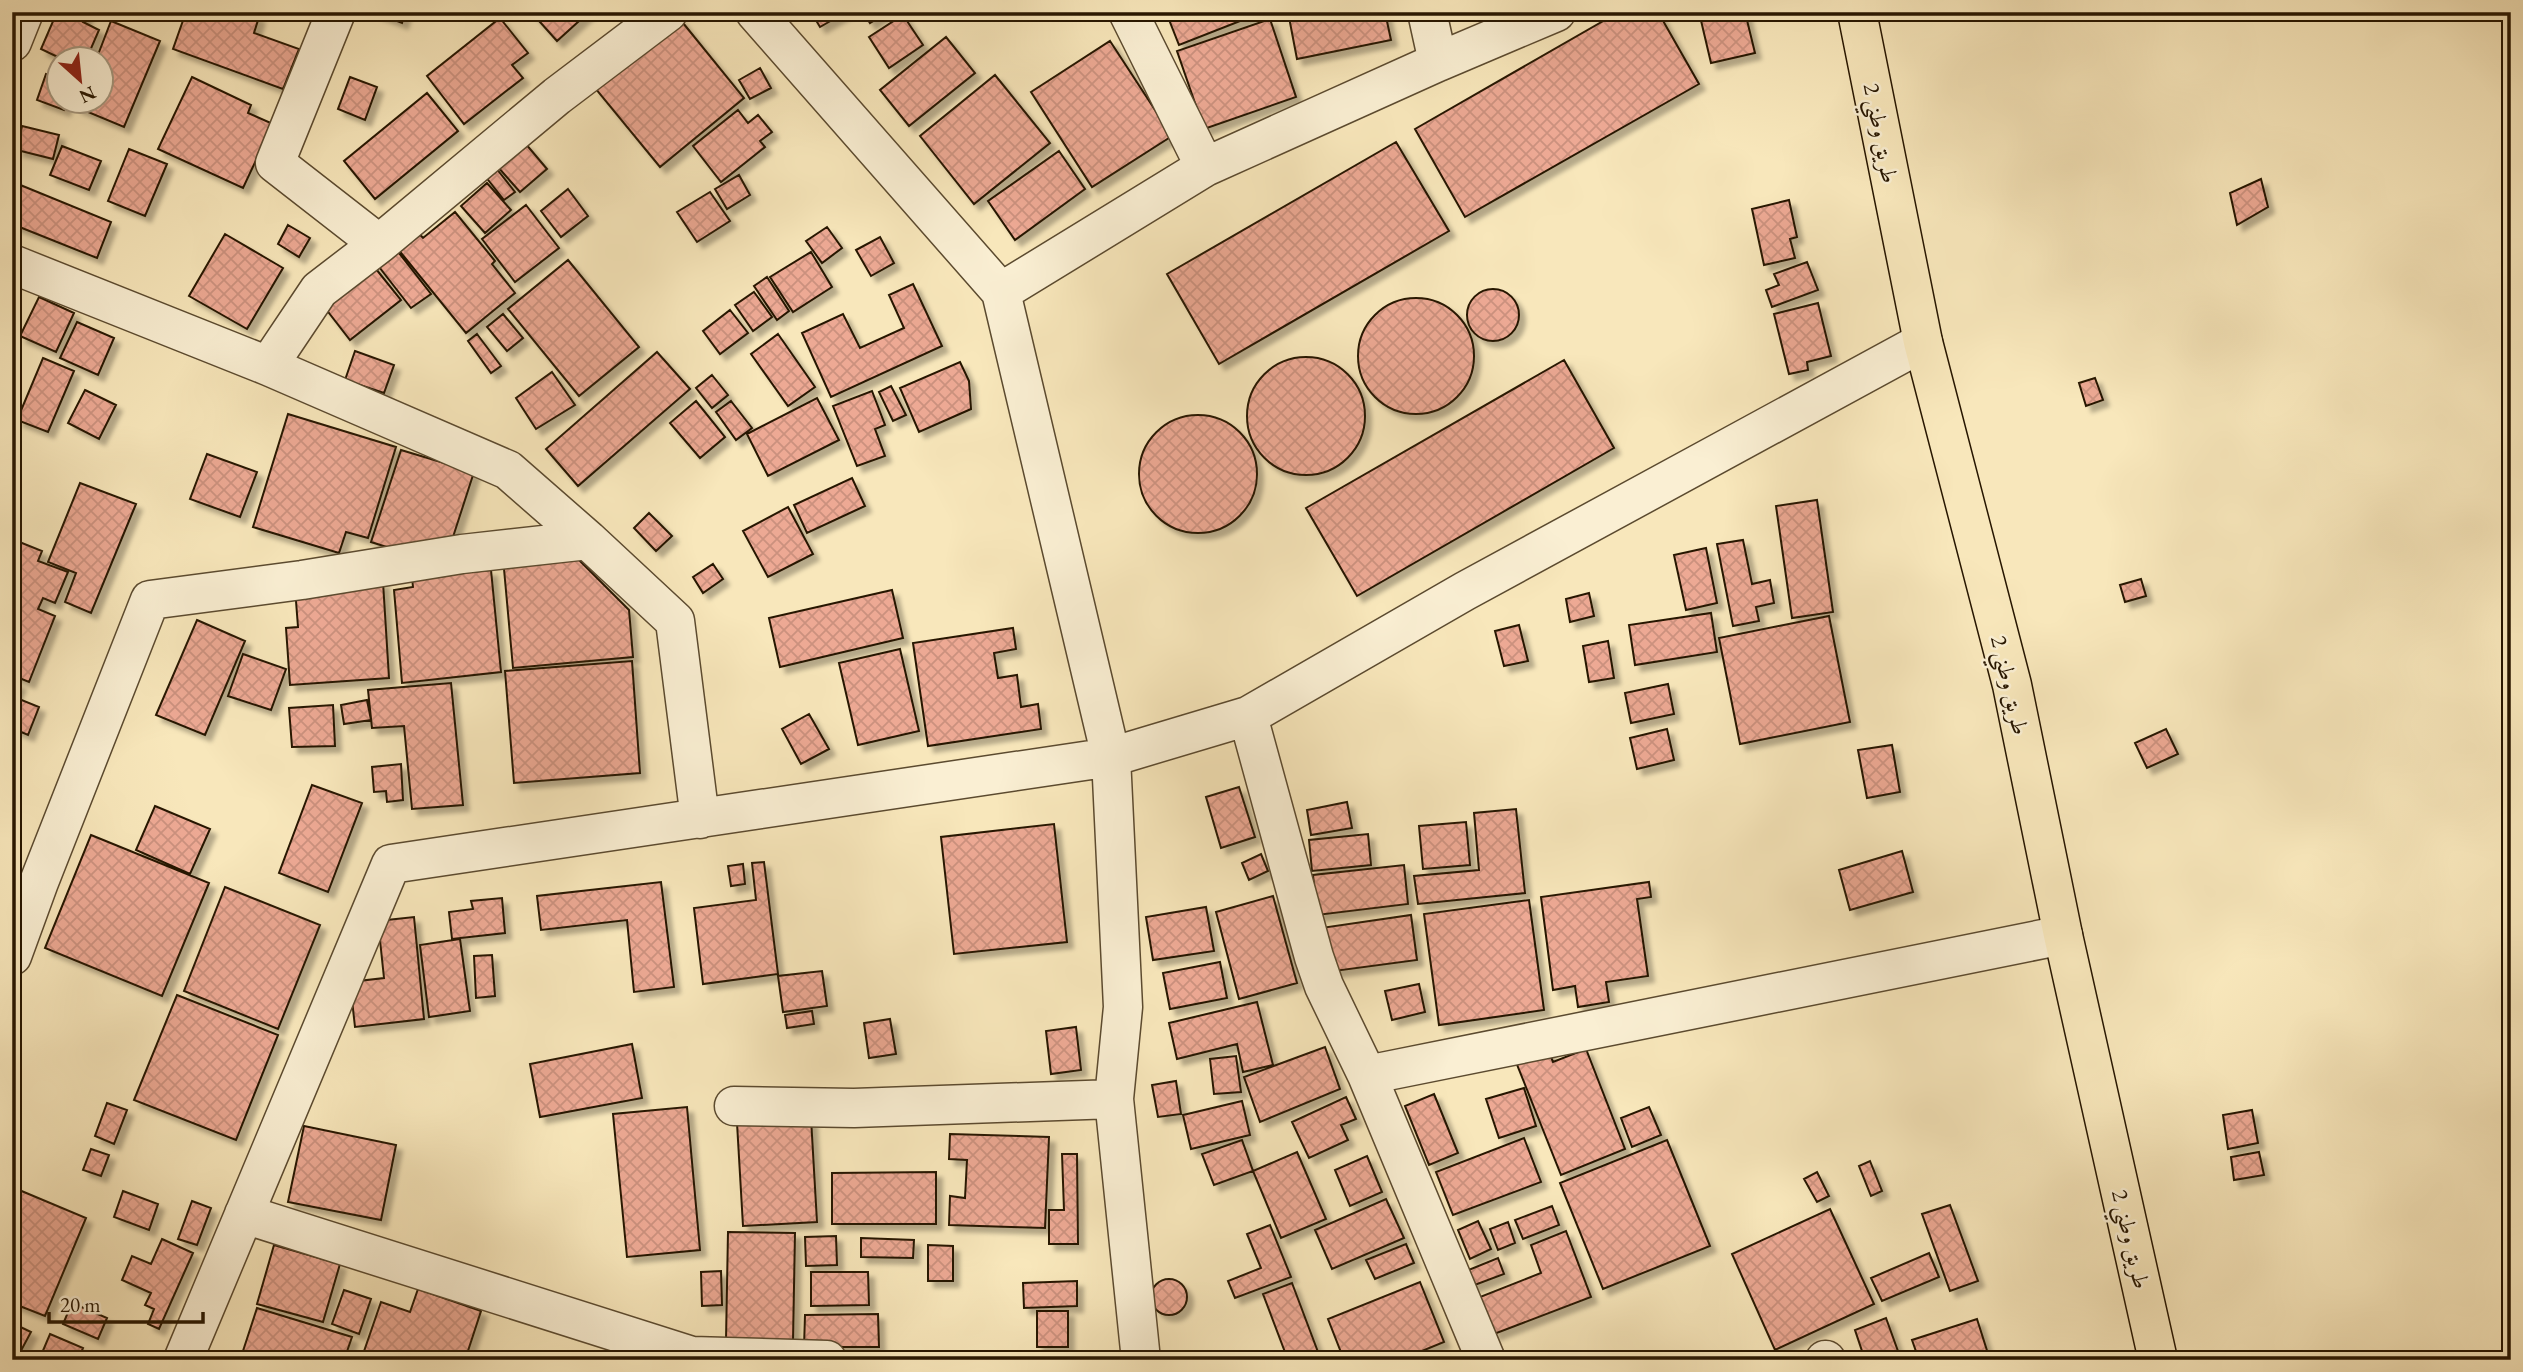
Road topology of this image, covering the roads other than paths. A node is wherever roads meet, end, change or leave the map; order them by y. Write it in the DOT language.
graph roads {
  1 [pos="24,12"];
  2 [pos="336,12"];
  3 [pos="668,12"];
  4 [pos="755,12"];
  5 [pos="1128,12"];
  6 [pos="1427,12"];
  7 [pos="1556,12"];
  8 [pos="1857,12"];
  9 [pos="12,42"];
  10 [pos="1438,62"];
  11 [pos="1205,167"];
  12 [pos="379,244"];
  13 [pos="12,264"];
  14 [pos="1001,292"];
  15 [pos="1923,342"];
  16 [pos="268,366"];
  17 [pos="588,540"];
  18 [pos="1248,716"];
  19 [pos="1111,757"];
  20 [pos="700,819"];
  21 [pos="2063,935"];
  22 [pos="12,956"];
  23 [pos="1367,1075"];
  24 [pos="1114,1099"];
  25 [pos="734,1106"];
  26 [pos="244,1214"];
  27 [pos="692,1358"];
  28 [pos="183,1360"];
  29 [pos="827,1360"];
  30 [pos="1141,1360"];
  31 [pos="1486,1360"];
  32 [pos="2158,1360"];
  1 -- 9 [label="street"];
  2 -- 12 [label="street"];
  3 -- 12 [label="street"];
  4 -- 14 [label="street"];
  5 -- 11 [label="street"];
  6 -- 10 [label="street"];
  7 -- 10 [label="street"];
  8 -- 15 [label="highway, طريق وطني 2"];
  10 -- 11 [label="street"];
  11 -- 14 [label="street"];
  12 -- 16 [label="street"];
  13 -- 16 [label="street"];
  14 -- 19 [label="street"];
  15 -- 18 [label="street"];
  15 -- 21 [label="highway, طريق وطني 2"];
  16 -- 17 [label="street"];
  17 -- 20 [label="street"];
  17 -- 22 [label="street"];
  18 -- 19 [label="street"];
  18 -- 23 [label="street"];
  19 -- 20 [label="street"];
  19 -- 24 [label="street"];
  20 -- 26 [label="street"];
  21 -- 23 [label="street"];
  21 -- 32 [label="highway, طريق وطني 2"];
  23 -- 31 [label="street"];
  24 -- 25 [label="street"];
  24 -- 30 [label="street"];
  26 -- 27 [label="street"];
  26 -- 28 [label="street"];
  27 -- 29 [label="street"];
}
